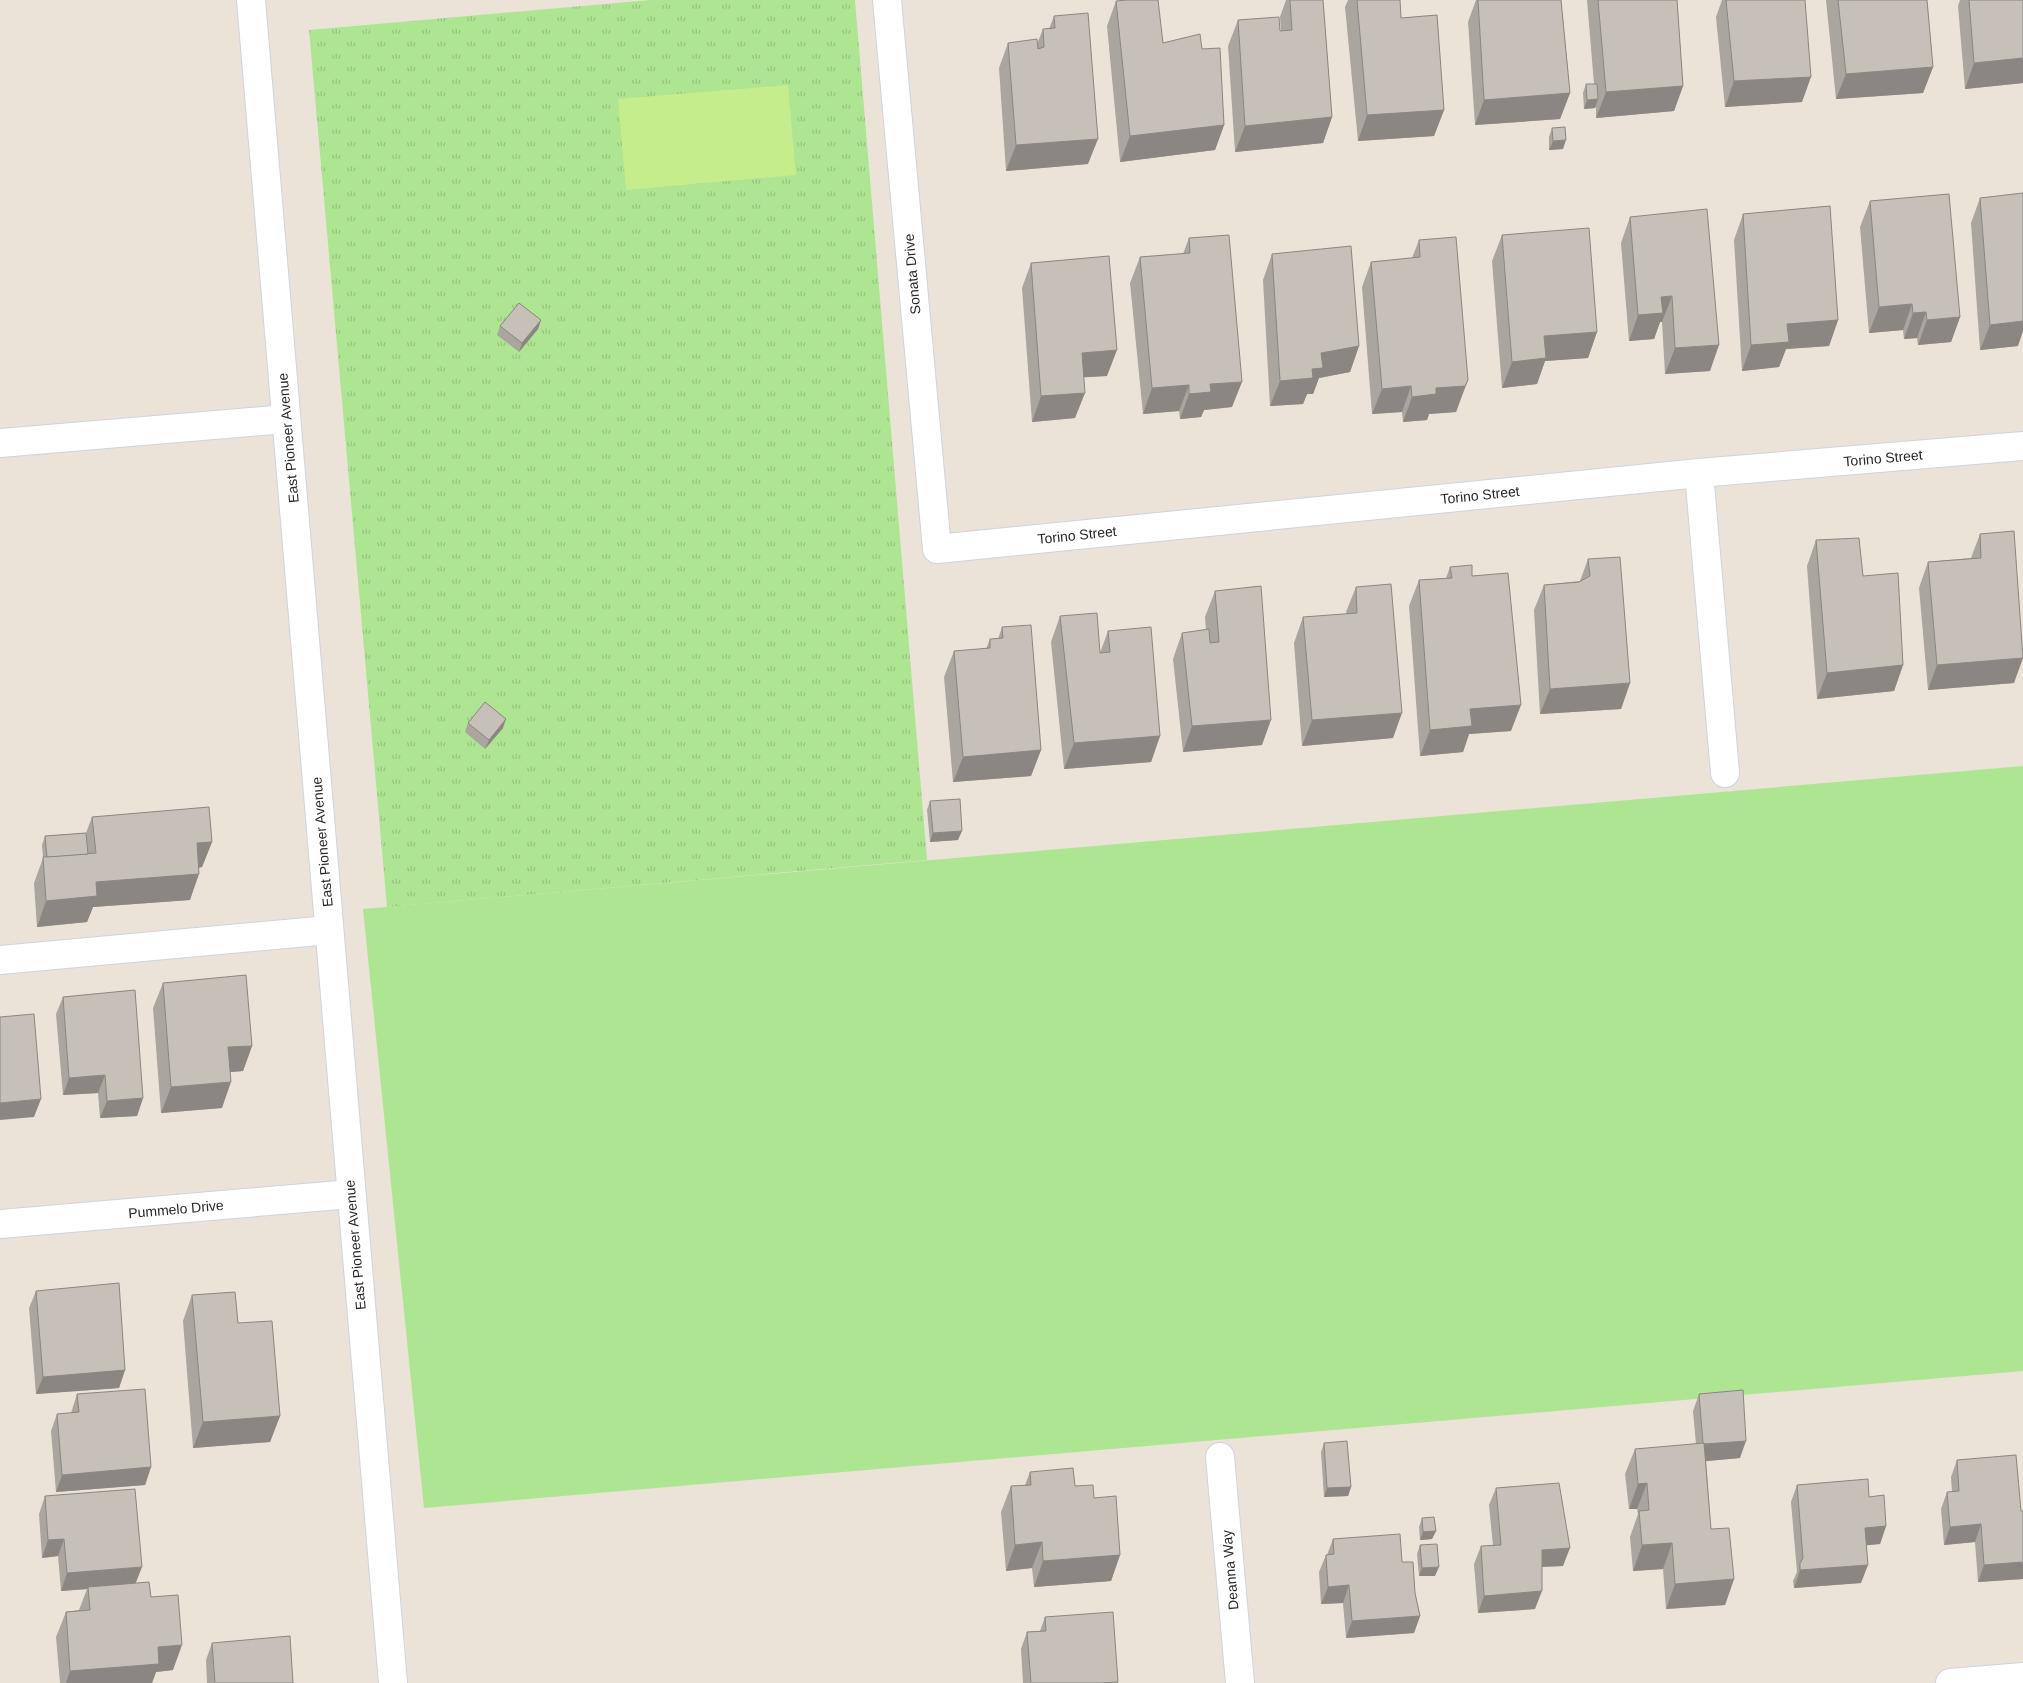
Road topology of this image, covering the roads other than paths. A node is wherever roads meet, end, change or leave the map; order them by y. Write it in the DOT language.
graph roads {
  1 [pos="251,0"];
  2 [pos="887,0"];
  3 [pos="286,419"];
  4 [pos="0,443"];
  5 [pos="2023,446"];
  6 [pos="1699,473"];
  7 [pos="937,549"];
  8 [pos="1725,773"];
  9 [pos="329,930"];
  10 [pos="0,960"];
  11 [pos="351,1194"];
  12 [pos="0,1224"];
  13 [pos="1220,1457"];
  14 [pos="2023,1677"];
  15 [pos="393,1683"];
  16 [pos="1240,1683"];
  17 [pos="1950,1683"];
  1 -- 3 [label="street, East Pioneer Avenue"];
  2 -- 7 [label="street, Sonata Drive"];
  3 -- 4 [label="street"];
  3 -- 9 [label="street, East Pioneer Avenue"];
  5 -- 6 [label="street, Torino Street"];
  6 -- 7 [label="street, Torino Street"];
  6 -- 8 [label="street"];
  9 -- 10 [label="street"];
  9 -- 11 [label="street, East Pioneer Avenue"];
  11 -- 12 [label="street, Pummelo Drive"];
  11 -- 15 [label="street, East Pioneer Avenue"];
  13 -- 16 [label="street, Deanna Way"];
  14 -- 17 [label="street"];
}
